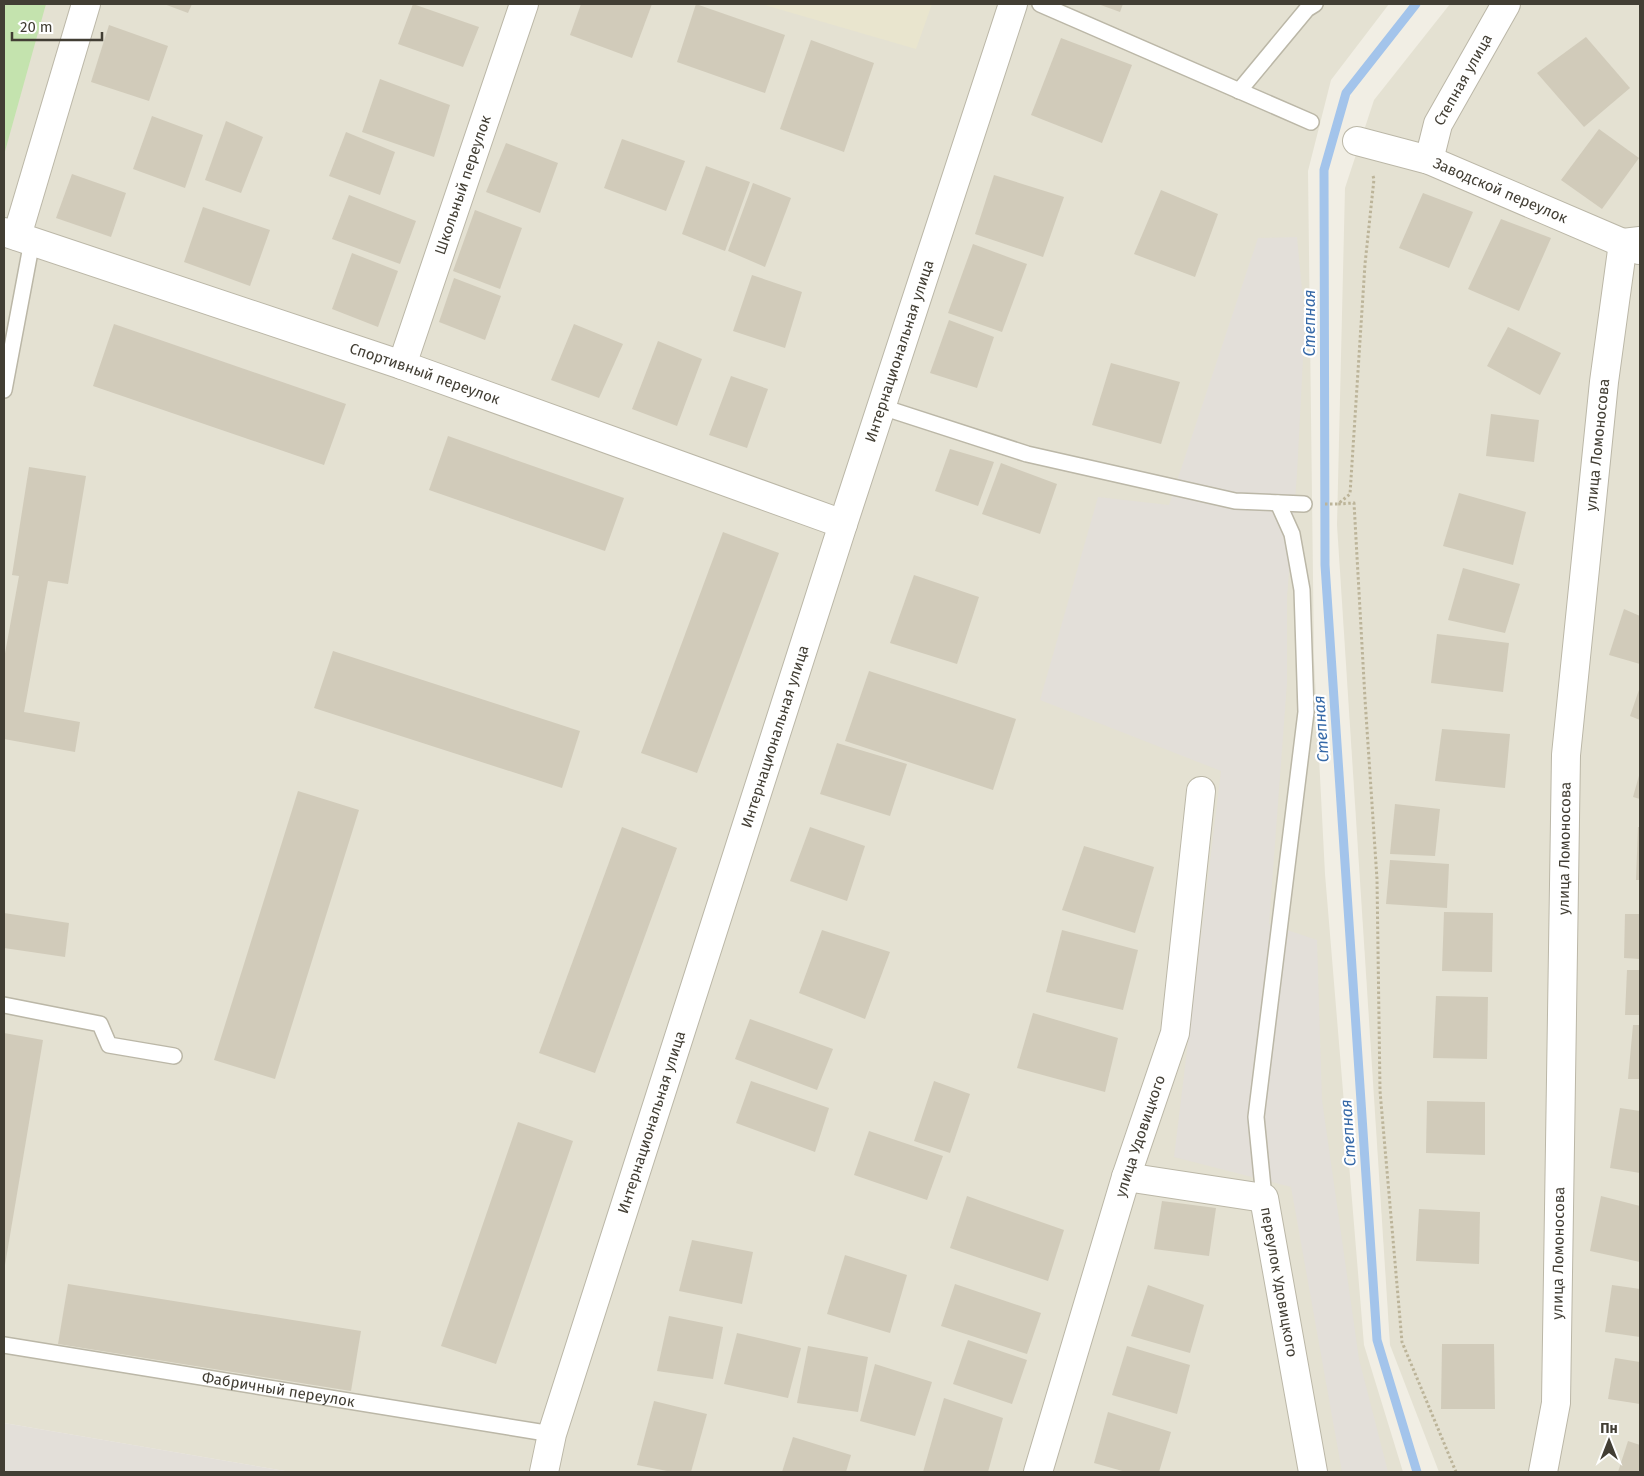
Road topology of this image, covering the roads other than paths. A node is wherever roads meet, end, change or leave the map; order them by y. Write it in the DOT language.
graph roads {
  1 [pos="86,4"];
  2 [pos="524,4"];
  3 [pos="1013,4"];
  4 [pos="1040,4"];
  5 [pos="1314,4"];
  6 [pos="1506,4"];
  7 [pos="1239,91"];
  8 [pos="1311,122"];
  9 [pos="1357,140"];
  10 [pos="1429,160"];
  11 [pos="17,236"];
  12 [pos="1634,245"];
  13 [pos="402,365"];
  14 [pos="4,390"];
  15 [pos="882,407"];
  16 [pos="1278,503"];
  17 [pos="1304,504"];
  18 [pos="843,524"];
  19 [pos="1201,790"];
  20 [pos="4,1005"];
  21 [pos="174,1056"];
  22 [pos="1126,1177"];
  23 [pos="1264,1198"];
  24 [pos="4,1345"];
  25 [pos="552,1434"];
  26 [pos="544,1472"];
  27 [pos="1038,1472"];
  28 [pos="1313,1472"];
  29 [pos="1543,1472"];
  1 -- 11 [label="street"];
  2 -- 13 [label="street, Школьный переулок"];
  3 -- 15 [label="street, Интернациональная улица"];
  4 -- 7 [label="lane"];
  5 -- 7 [label="lane"];
  6 -- 10 [label="street, Степная улица"];
  7 -- 8 [label="lane"];
  9 -- 10 [label="street, Заводской переулок"];
  10 -- 12 [label="street, Заводской переулок"];
  11 -- 13 [label="street, Спортивный переулок"];
  11 -- 14 [label="lane"];
  12 -- 29 [label="street, улица Ломоносова"];
  13 -- 18 [label="street, Спортивный переулок"];
  15 -- 16 [label="lane"];
  15 -- 18 [label="street, Интернациональная улица"];
  16 -- 17 [label="lane"];
  16 -- 23 [label="lane"];
  18 -- 25 [label="street, Интернациональная улица"];
  19 -- 22 [label="street, улица Удовицкого"];
  20 -- 21 [label="lane"];
  22 -- 23 [label="street, переулок Удовицкого"];
  22 -- 27 [label="street, улица Удовицкого"];
  23 -- 28 [label="street, переулок Удовицкого"];
  24 -- 25 [label="lane, Фабричный переулок"];
  25 -- 26 [label="street, Интернациональная улица"];
}
